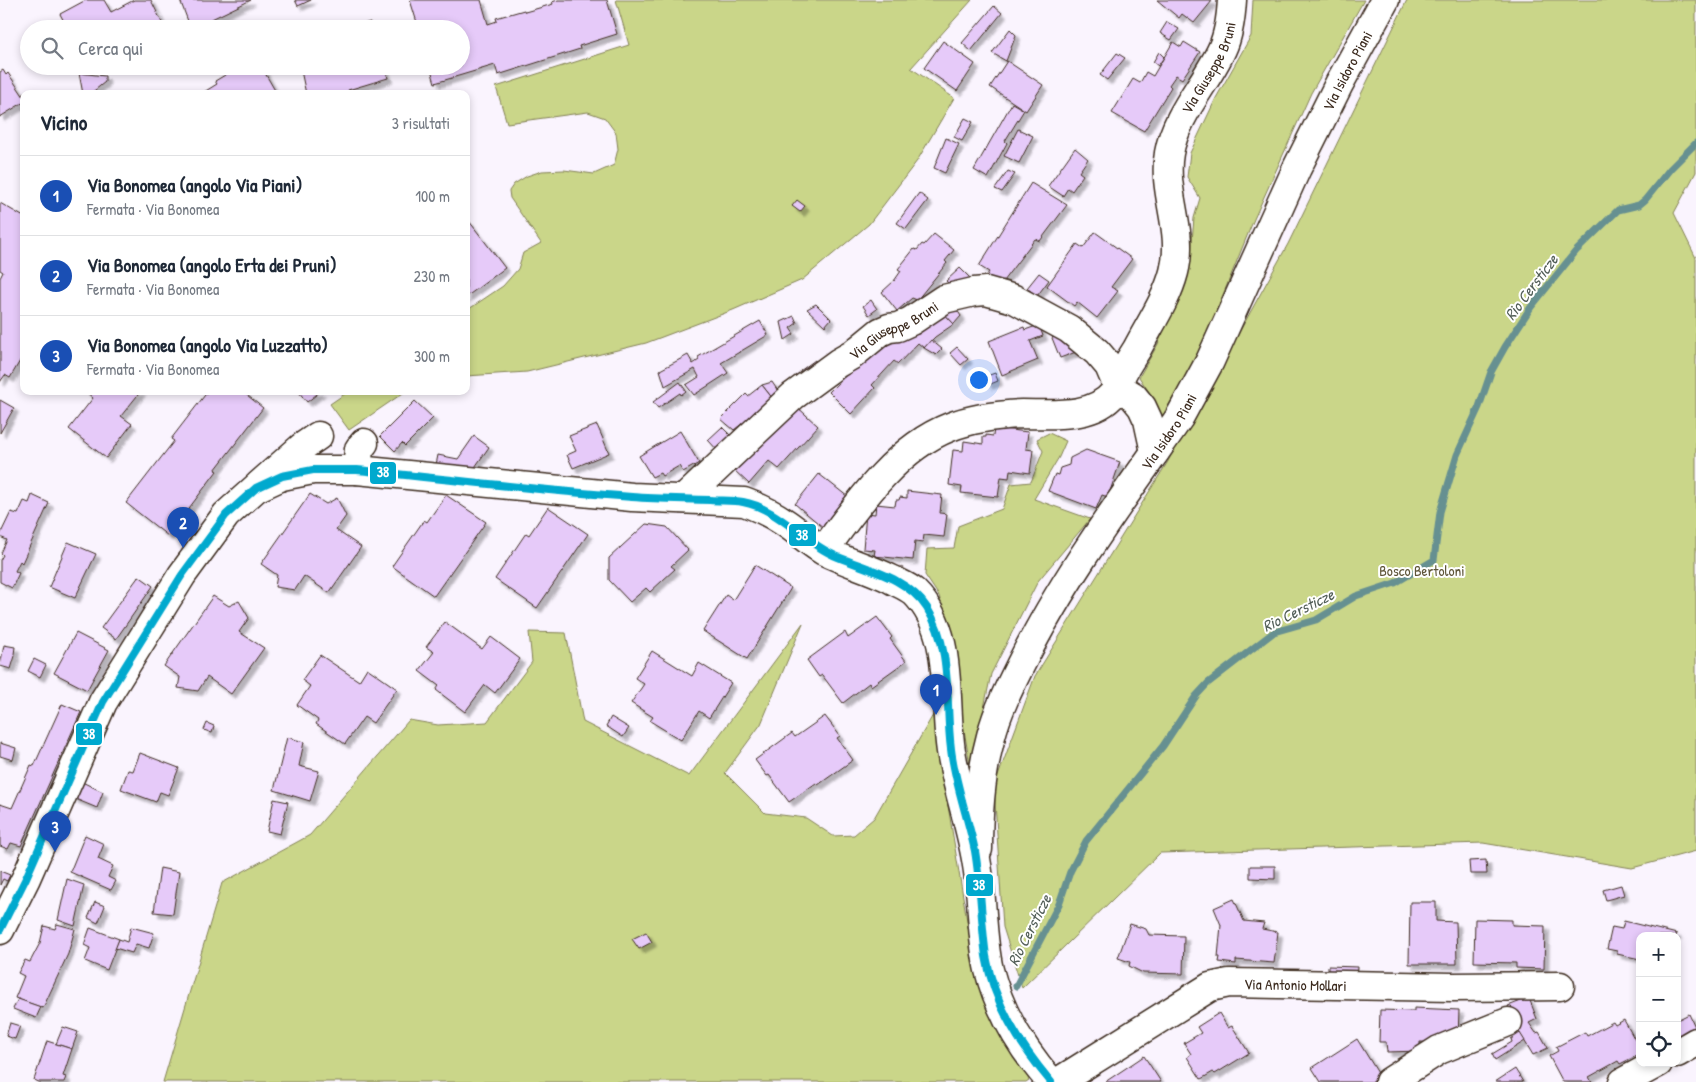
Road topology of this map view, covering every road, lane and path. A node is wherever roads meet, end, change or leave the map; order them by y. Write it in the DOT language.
graph roads {
  1 [pos="1232,0"];
  2 [pos="1385,0"];
  3 [pos="1118,387"];
  4 [pos="318,436"];
  5 [pos="364,443"];
  6 [pos="1155,452"];
  7 [pos="357,470"];
  8 [pos="256,488"];
  9 [pos="684,500"];
  10 [pos="824,550"];
  11 [pos="977,866"];
  12 [pos="0,930"];
  13 [pos="1560,986"];
  14 [pos="1508,1022"];
  15 [pos="1696,1042"];
  16 [pos="1681,1051"];
  17 [pos="1651,1067"];
  18 [pos="1050,1082"];
  19 [pos="1058,1082"];
  20 [pos="1389,1082"];
  21 [pos="1623,1082"];
  1 -- 3 [label="street, Via Giuseppe Bruni"];
  2 -- 6 [label="street, Via Isidoro Piani"];
  3 -- 6 [label="street, Via Giuseppe Bruni"];
  3 -- 9 [label="street, Via Giuseppe Bruni"];
  3 -- 10 [label="street, Via Giuseppe Bruni"];
  4 -- 8 [label="street"];
  5 -- 7 [label="street"];
  6 -- 11 [label="street, Via Isidoro Piani"];
  7 -- 8 [label="street"];
  7 -- 9 [label="street"];
  8 -- 12 [label="street"];
  9 -- 10 [label="street"];
  10 -- 11 [label="street"];
  11 -- 18 [label="street"];
  13 -- 19 [label="street, Via Antonio Mollari"];
  14 -- 20 [label="street"];
  15 -- 16 [label="street"];
  17 -- 21 [label="street"];
}
